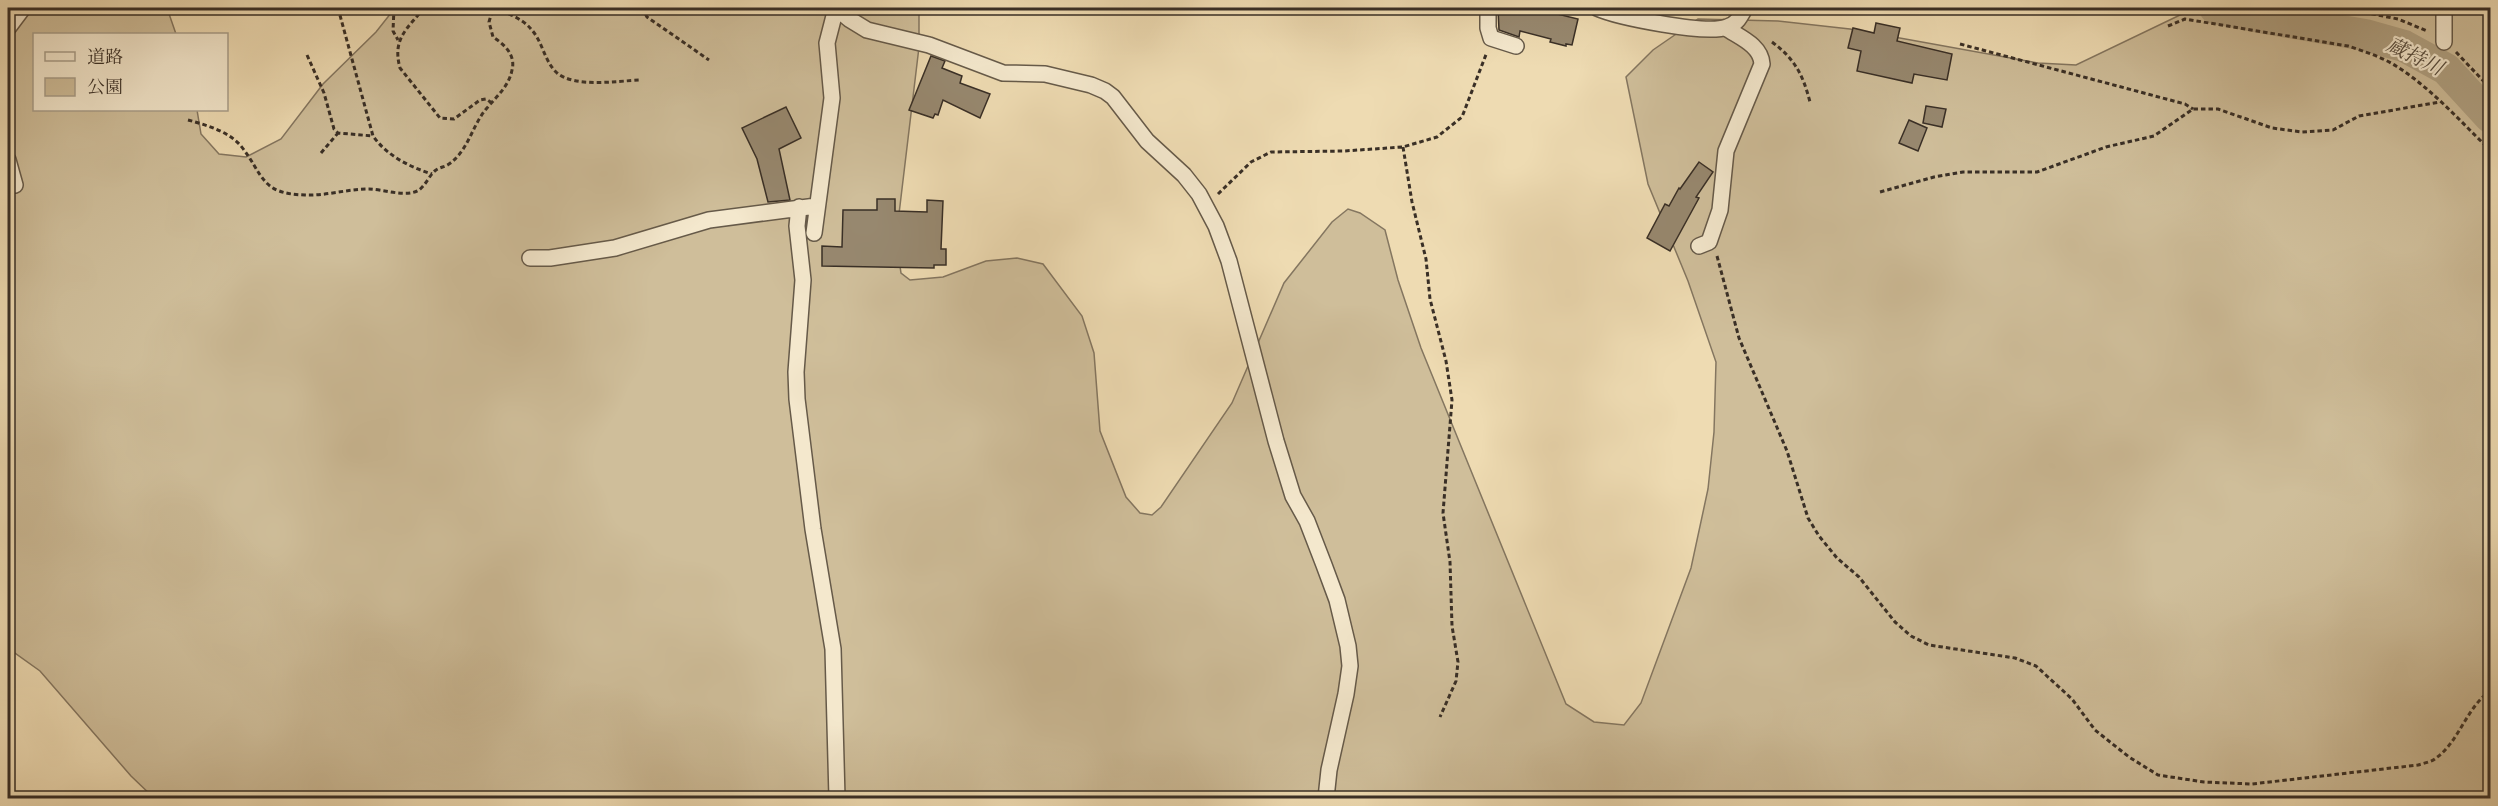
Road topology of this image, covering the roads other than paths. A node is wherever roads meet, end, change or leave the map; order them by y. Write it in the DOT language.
graph roads {
  1 [pos="23,8"];
  2 [pos="836,8"];
  3 [pos="1488,8"];
  4 [pos="1597,8"];
  5 [pos="1745,8"];
  6 [pos="2444,8"];
  7 [pos="8,28"];
  8 [pos="1725,28"];
  9 [pos="2444,42"];
  10 [pos="1516,46"];
  11 [pos="8,160"];
  12 [pos="15,185"];
  13 [pos="816,206"];
  14 [pos="799,207"];
  15 [pos="813,233"];
  16 [pos="1704,244"];
  17 [pos="530,258"];
  18 [pos="837,798"];
  19 [pos="1326,798"];
  1 -- 7 [label="street"];
  2 -- 13 [label="street"];
  2 -- 19 [label="street"];
  3 -- 10 [label="street"];
  4 -- 8 [label="street"];
  5 -- 8 [label="street"];
  6 -- 9 [label="street"];
  8 -- 16 [label="street"];
  11 -- 12 [label="street"];
  13 -- 14 [label="street"];
  13 -- 15 [label="street"];
  14 -- 17 [label="street"];
  14 -- 18 [label="street"];
}
